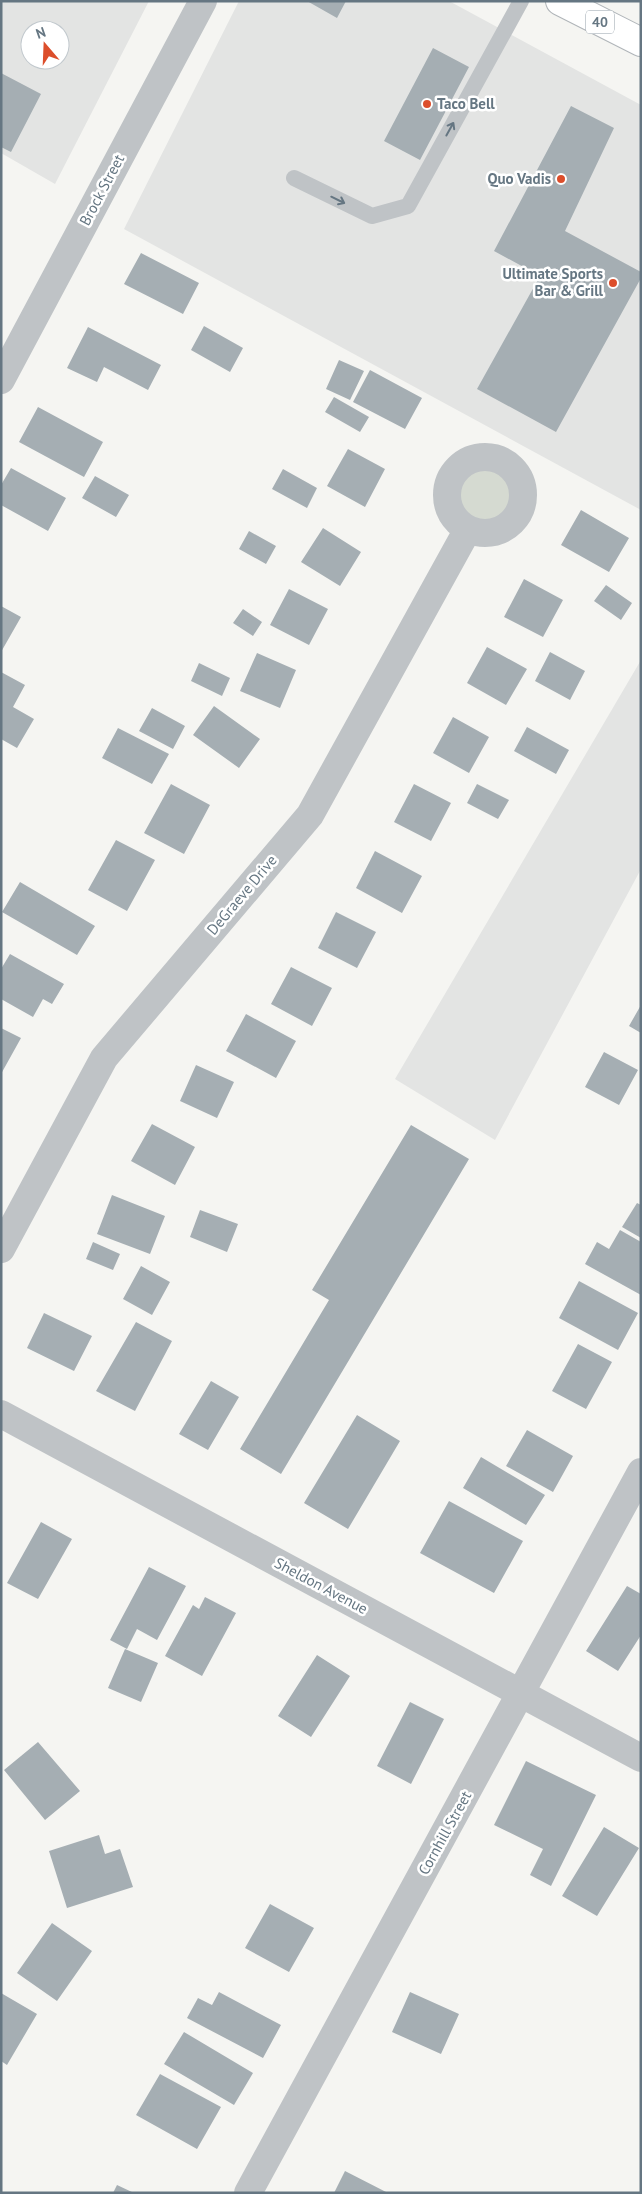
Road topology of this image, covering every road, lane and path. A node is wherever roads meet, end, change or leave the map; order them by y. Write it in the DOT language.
graph roads {
  1 [pos="203,1"];
  2 [pos="521,1"];
  3 [pos="560,1"];
  4 [pos="641,42"];
  5 [pos="294,178"];
  6 [pos="1,380"];
  7 [pos="468,529"];
  8 [pos="1,1249"];
  9 [pos="1,1414"];
  10 [pos="641,1472"];
  11 [pos="521,1693"];
  12 [pos="641,1758"];
  13 [pos="248,2193"];
  1 -- 6 [label="street, Brock Street"];
  5 -- 2 [label="lane, one-way"];
  3 -- 4 [label="main road, 40"];
  7 -- 8 [label="street, DeGraeve Drive"];
  9 -- 11 [label="street, Sheldon Avenue"];
  10 -- 11 [label="street, Cornhill Street"];
  11 -- 12 [label="street, Sheldon Avenue"];
  11 -- 13 [label="street, Cornhill Street"];
}
